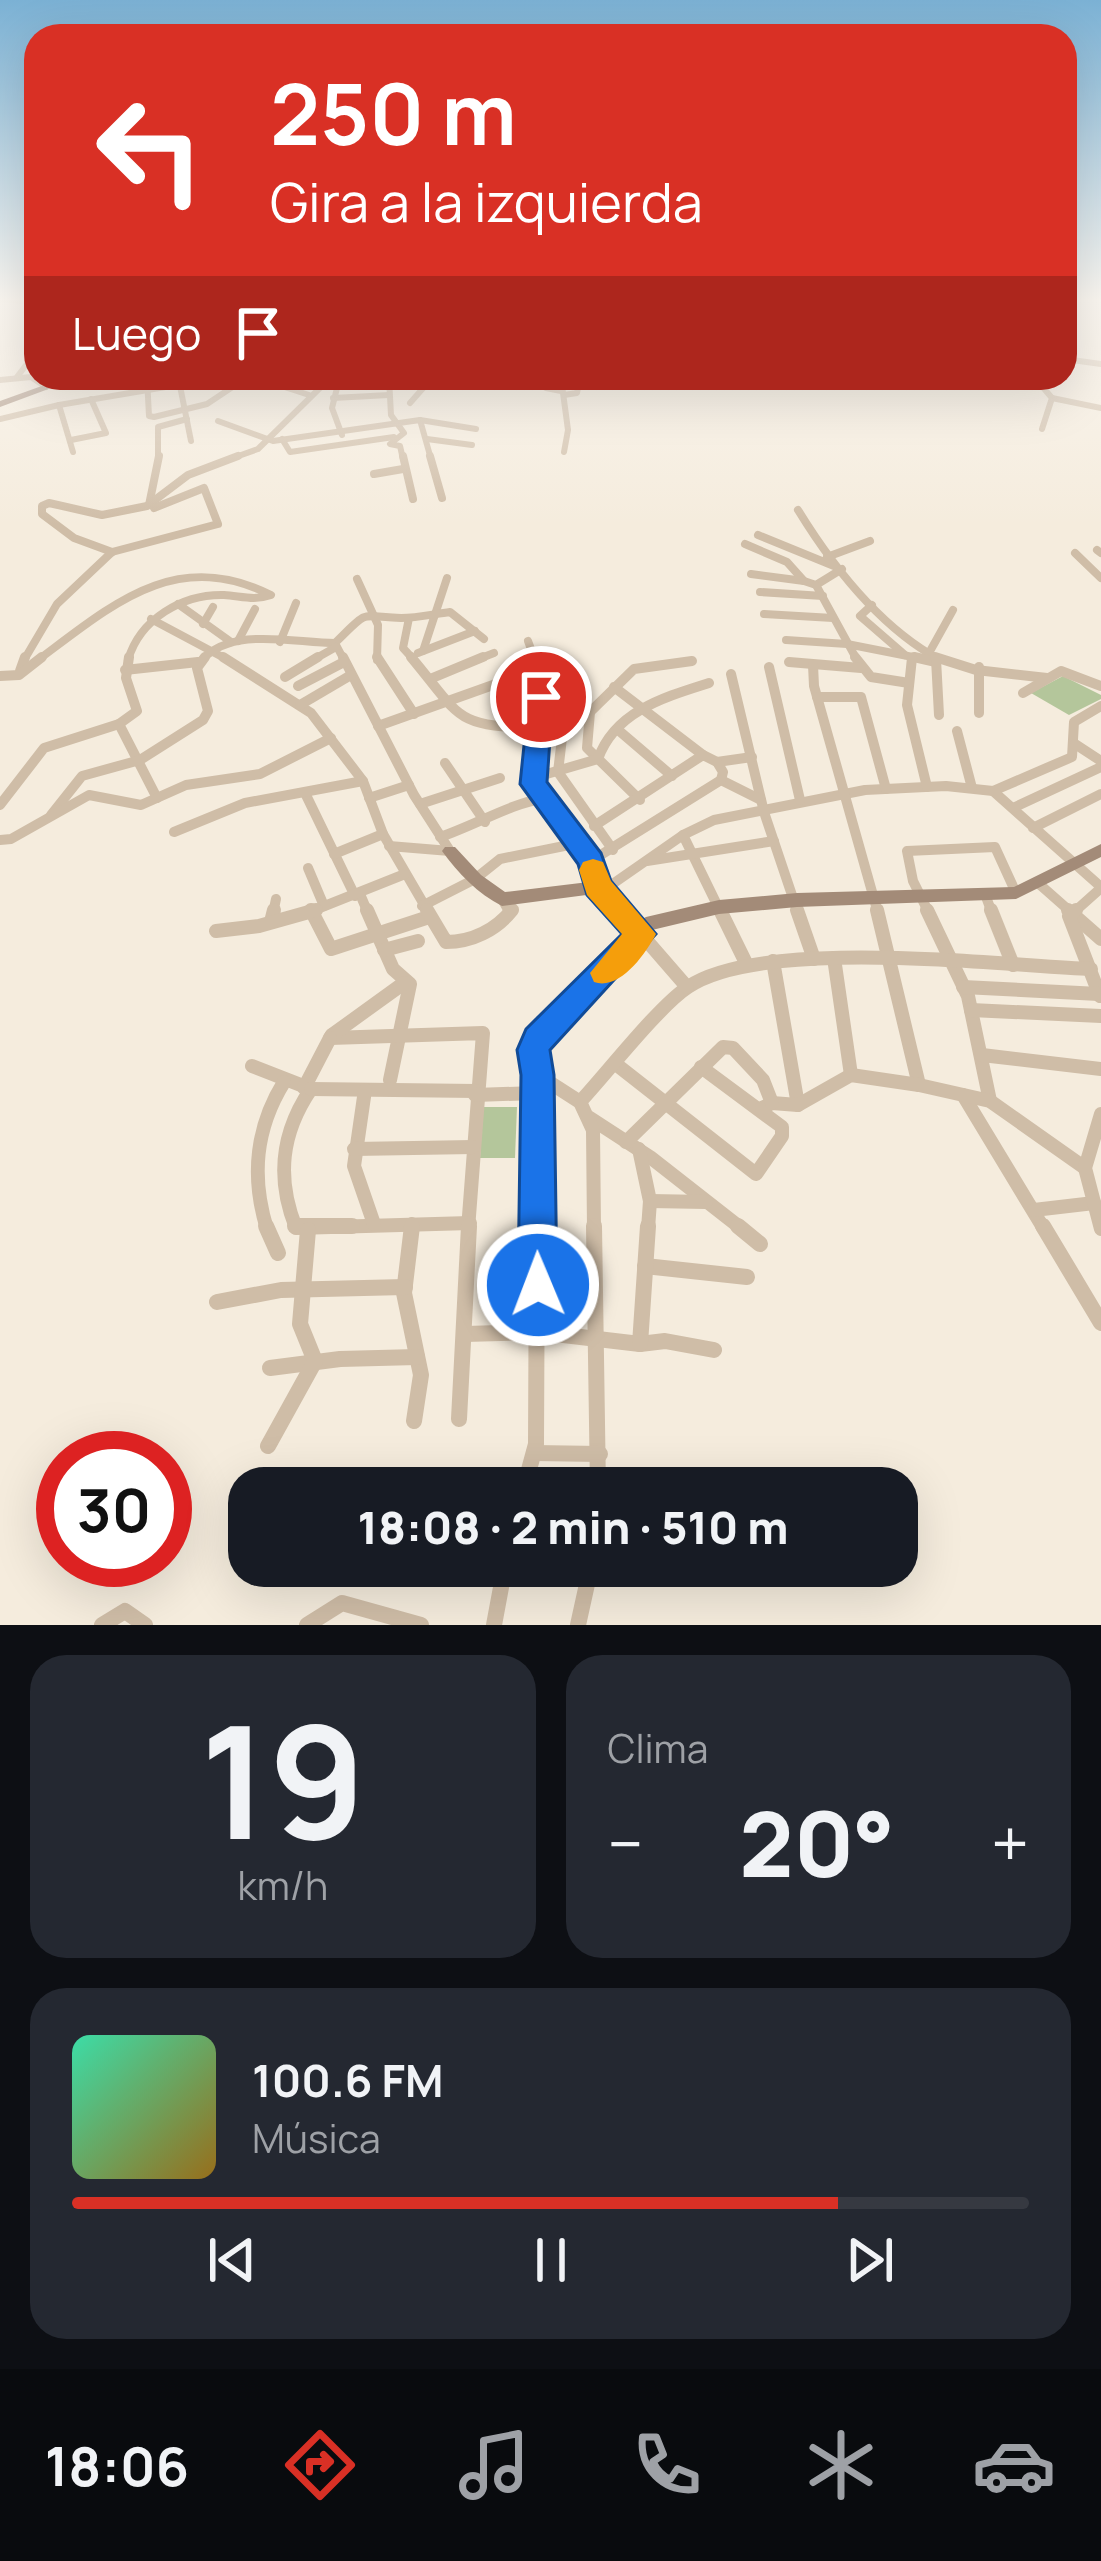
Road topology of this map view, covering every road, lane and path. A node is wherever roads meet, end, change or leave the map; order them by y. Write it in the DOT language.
graph roads {
  1 [pos="20,373"];
  2 [pos="17,377"];
  3 [pos="24,377"];
  4 [pos="0,380"];
  5 [pos="41,390"];
  6 [pos="142,390"];
  7 [pos="148,390"];
  8 [pos="181,390"];
  9 [pos="229,390"];
  10 [pos="294,390"];
  11 [pos="315,390"];
  12 [pos="340,390"];
  13 [pos="389,390"];
  14 [pos="421,390"];
  15 [pos="552,390"];
  16 [pos="562,390"];
  17 [pos="578,390"];
  18 [pos="1045,390"];
  19 [pos="562,393"];
  20 [pos="309,395"];
  21 [pos="389,395"];
  22 [pos="333,398"];
  23 [pos="1052,398"];
  24 [pos="91,399"];
  25 [pos="410,403"];
  26 [pos="59,405"];
  27 [pos="1101,408"];
  28 [pos="2,412"];
  29 [pos="186,415"];
  30 [pos="420,420"];
  31 [pos="218,421"];
  32 [pos="392,422"];
  33 [pos="340,428"];
  34 [pos="476,429"];
  35 [pos="1042,429"];
  36 [pos="394,437"];
  37 [pos="427,439"];
  38 [pos="71,440"];
  39 [pos="265,440"];
  40 [pos="283,440"];
  41 [pos="191,441"];
  42 [pos="345,443"];
  43 [pos="472,445"];
  44 [pos="73,452"];
  45 [pos="563,452"];
  46 [pos="403,469"];
  47 [pos="374,474"];
  48 [pos="442,498"];
  49 [pos="413,499"];
  50 [pos="146,506"];
  51 [pos="798,511"];
  52 [pos="758,535"];
  53 [pos="870,541"];
  54 [pos="746,544"];
  55 [pos="112,552"];
  56 [pos="1075,554"];
  57 [pos="827,557"];
  58 [pos="842,569"];
  59 [pos="752,574"];
  60 [pos="448,578"];
  61 [pos="1101,578"];
  62 [pos="357,579"];
  63 [pos="810,583"];
  64 [pos="760,592"];
  65 [pos="823,596"];
  66 [pos="296,603"];
  67 [pos="178,604"];
  68 [pos="872,604"];
  69 [pos="212,608"];
  70 [pos="255,609"];
  71 [pos="953,610"];
  72 [pos="436,611"];
  73 [pos="373,613"];
  74 [pos="764,614"];
  75 [pos="409,618"];
  76 [pos="833,618"];
  77 [pos="151,620"];
  78 [pos="203,624"];
  79 [pos="786,640"];
  80 [pos="235,641"];
  81 [pos="528,641"];
  82 [pos="280,642"];
  83 [pos="848,644"];
  84 [pos="335,645"];
  85 [pos="210,649"];
  86 [pos="423,651"];
  87 [pos="494,653"];
  88 [pos="410,656"];
  89 [pos="910,658"];
  90 [pos="934,658"];
  91 [pos="198,662"];
  92 [pos="344,662"];
  93 [pos="692,662"];
  94 [pos="789,662"];
  95 [pos="813,664"];
  96 [pos="769,667"];
  97 [pos="979,667"];
  98 [pos="861,668"];
  99 [pos="124,670"];
  100 [pos="19,674"];
  101 [pos="731,674"];
  102 [pos="351,675"];
  103 [pos="0,676"];
  104 [pos="285,677"];
  105 [pos="1047,677"];
  106 [pos="430,679"];
  107 [pos="507,680"];
  108 [pos="909,682"];
  109 [pos="709,683"];
  110 [pos="298,686"];
  111 [pos="614,686"];
  112 [pos="1101,686"];
  113 [pos="1023,693"];
  114 [pos="541,697"];
  115 [pos="817,697"];
  116 [pos="450,701"];
  117 [pos="566,704"];
  118 [pos="300,705"];
  119 [pos="1101,706"];
  120 [pos="642,709"];
  121 [pos="590,712"];
  122 [pos="979,712"];
  123 [pos="1088,712"];
  124 [pos="414,714"];
  125 [pos="939,715"];
  126 [pos="1101,722"];
  127 [pos="119,724"];
  128 [pos="378,726"];
  129 [pos="536,728"];
  130 [pos="617,729"];
  131 [pos="957,730"];
  132 [pos="332,738"];
  133 [pos="1076,744"];
  134 [pos="703,755"];
  135 [pos="752,757"];
  136 [pos="598,759"];
  137 [pos="140,760"];
  138 [pos="717,762"];
  139 [pos="445,763"];
  140 [pos="1101,764"];
  141 [pos="558,772"];
  142 [pos="672,776"];
  143 [pos="234,778"];
  144 [pos="500,778"];
  145 [pos="533,778"];
  146 [pos="721,779"];
  147 [pos="363,782"];
  148 [pos="409,785"];
  149 [pos="927,787"];
  150 [pos="971,788"];
  151 [pos="886,789"];
  152 [pos="465,791"];
  153 [pos="994,791"];
  154 [pos="1101,794"];
  155 [pos="306,795"];
  156 [pos="843,796"];
  157 [pos="157,798"];
  158 [pos="369,798"];
  159 [pos="545,798"];
  160 [pos="640,800"];
  161 [pos="800,800"];
  162 [pos="245,803"];
  163 [pos="420,804"];
  164 [pos="0,805"];
  165 [pos="763,806"];
  166 [pos="1013,808"];
  167 [pos="51,815"];
  168 [pos="485,822"];
  169 [pos="594,826"];
  170 [pos="1033,828"];
  171 [pos="174,832"];
  172 [pos="683,835"];
  173 [pos="0,840"];
  174 [pos="386,840"];
  175 [pos="774,841"];
  176 [pos="579,843"];
  177 [pos="445,844"];
  178 [pos="613,850"];
  179 [pos="1101,850"];
  180 [pos="334,854"];
  181 [pos="693,855"];
  182 [pos="591,861"];
  183 [pos="642,862"];
  184 [pos="1073,864"];
  185 [pos="308,868"];
  186 [pos="405,874"];
  187 [pos="475,880"];
  188 [pos="1038,883"];
  189 [pos="597,886"];
  190 [pos="1101,888"];
  191 [pos="1016,893"];
  192 [pos="986,894"];
  193 [pos="358,895"];
  194 [pos="920,898"];
  195 [pos="276,899"];
  196 [pos="502,899"];
  197 [pos="797,900"];
  198 [pos="872,900"];
  199 [pos="719,907"];
  200 [pos="317,908"];
  201 [pos="426,912"];
  202 [pos="1070,912"];
  203 [pos="271,922"];
  204 [pos="216,931"];
  205 [pos="641,934"];
  206 [pos="379,935"];
  207 [pos="1101,939"];
  208 [pos="418,941"];
  209 [pos="384,950"];
  210 [pos="834,958"];
  211 [pos="814,959"];
  212 [pos="773,961"];
  213 [pos="892,962"];
  214 [pos="746,963"];
  215 [pos="956,963"];
  216 [pos="1012,965"];
  217 [pos="1091,969"];
  218 [pos="404,983"];
  219 [pos="687,987"];
  220 [pos="964,987"];
  221 [pos="1100,997"];
  222 [pos="971,1010"];
  223 [pos="1101,1016"];
  224 [pos="331,1038"];
  225 [pos="398,1039"];
  226 [pos="982,1055"];
  227 [pos="616,1065"];
  228 [pos="252,1066"];
  229 [pos="700,1067"];
  230 [pos="1101,1069"];
  231 [pos="538,1075"];
  232 [pos="851,1076"];
  233 [pos="390,1080"];
  234 [pos="284,1082"];
  235 [pos="919,1085"];
  236 [pos="308,1089"];
  237 [pos="365,1090"];
  238 [pos="475,1093"];
  239 [pos="535,1093"];
  240 [pos="963,1095"];
  241 [pos="990,1101"];
  242 [pos="580,1102"];
  243 [pos="664,1103"];
  244 [pos="767,1105"];
  245 [pos="798,1105"];
  246 [pos="1101,1114"];
  247 [pos="590,1118"];
  248 [pos="632,1146"];
  249 [pos="473,1147"];
  250 [pos="354,1148"];
  251 [pos="1085,1168"];
  252 [pos="650,1202"];
  253 [pos="706,1202"];
  254 [pos="1094,1204"];
  255 [pos="1034,1210"];
  256 [pos="470,1223"];
  257 [pos="374,1224"];
  258 [pos="412,1224"];
  259 [pos="1101,1229"];
  260 [pos="308,1230"];
  261 [pos="760,1244"];
  262 [pos="278,1253"];
  263 [pos="645,1266"];
  264 [pos="747,1277"];
  265 [pos="405,1287"];
  266 [pos="299,1289"];
  267 [pos="217,1302"];
  268 [pos="1101,1323"];
  269 [pos="538,1333"];
  270 [pos="465,1334"];
  271 [pos="597,1340"];
  272 [pos="640,1344"];
  273 [pos="714,1350"];
  274 [pos="418,1357"];
  275 [pos="315,1361"];
  276 [pos="270,1368"];
  277 [pos="459,1420"];
  278 [pos="414,1421"];
  279 [pos="268,1446"];
  280 [pos="534,1453"];
  281 [pos="600,1454"];
  282 [pos="530,1467"];
  283 [pos="599,1467"];
  284 [pos="501,1587"];
  285 [pos="586,1587"];
  286 [pos="102,1625"];
  287 [pos="145,1625"];
  288 [pos="307,1625"];
  289 [pos="421,1625"];
  290 [pos="494,1625"];
  291 [pos="578,1625"];
  1 -- 2 [label="street"];
  2 -- 3 [label="street"];
  2 -- 4 [label="street"];
  5 -- 28 [label="street"];
  6 -- 24 [label="street"];
  7 -- 29 [label="street"];
  8 -- 29 [label="street"];
  9 -- 29 [label="street"];
  10 -- 20 [label="street"];
  11 -- 20 [label="street"];
  12 -- 22 [label="street"];
  13 -- 21 [label="street"];
  14 -- 25 [label="street"];
  15 -- 19 [label="street"];
  16 -- 19 [label="street"];
  17 -- 19 [label="street"];
  18 -- 23 [label="street"];
  19 -- 45 [label="street"];
  20 -- 39 [label="street"];
  21 -- 22 [label="street"];
  21 -- 32 [label="street"];
  22 -- 33 [label="street"];
  23 -- 27 [label="street"];
  23 -- 35 [label="street"];
  24 -- 26 [label="street"];
  24 -- 38 [label="street"];
  26 -- 28 [label="street"];
  26 -- 38 [label="street"];
  29 -- 41 [label="street"];
  29 -- 50 [label="street"];
  30 -- 32 [label="street"];
  30 -- 34 [label="street"];
  30 -- 37 [label="street"];
  31 -- 39 [label="street"];
  32 -- 33 [label="street"];
  32 -- 36 [label="street"];
  33 -- 40 [label="street"];
  33 -- 42 [label="street"];
  36 -- 42 [label="street"];
  36 -- 46 [label="street"];
  37 -- 43 [label="street"];
  37 -- 48 [label="street"];
  38 -- 44 [label="street"];
  39 -- 40 [label="street"];
  39 -- 50 [label="street"];
  40 -- 42 [label="street"];
  46 -- 47 [label="street"];
  46 -- 49 [label="street"];
  50 -- 55 [label="street"];
  50 -- 55 [label="street"];
  51 -- 57 [label="street"];
  52 -- 58 [label="street"];
  53 -- 57 [label="street"];
  54 -- 63 [label="street"];
  55 -- 100 [label="street"];
  56 -- 61 [label="street"];
  57 -- 58 [label="street"];
  58 -- 63 [label="street"];
  58 -- 68 [label="street"];
  59 -- 63 [label="street"];
  60 -- 72 [label="street"];
  62 -- 73 [label="street"];
  63 -- 65 [label="street"];
  64 -- 65 [label="street"];
  65 -- 76 [label="street"];
  66 -- 82 [label="street"];
  67 -- 77 [label="street"];
  67 -- 78 [label="street"];
  67 -- 100 [label="street"];
  68 -- 89 [label="street"];
  68 -- 90 [label="street"];
  69 -- 78 [label="street"];
  70 -- 80 [label="street"];
  71 -- 90 [label="street"];
  72 -- 75 [label="street"];
  72 -- 86 [label="street"];
  72 -- 86 [label="street"];
  73 -- 75 [label="street"];
  73 -- 84 [label="street"];
  73 -- 124 [label="street"];
  74 -- 76 [label="street"];
  75 -- 88 [label="street"];
  76 -- 83 [label="street"];
  77 -- 85 [label="street"];
  77 -- 99 [label="street"];
  78 -- 80 [label="street"];
  79 -- 83 [label="street"];
  80 -- 82 [label="street"];
  80 -- 85 [label="street"];
  81 -- 114 [label="street"];
  82 -- 84 [label="street"];
  83 -- 89 [label="street"];
  83 -- 98 [label="street"];
  84 -- 92 [label="street"];
  84 -- 104 [label="street"];
  85 -- 91 [label="street"];
  85 -- 118 [label="street"];
  86 -- 88 [label="street"];
  87 -- 106 [label="street"];
  88 -- 106 [label="street"];
  89 -- 90 [label="street"];
  89 -- 108 [label="street"];
  90 -- 97 [label="street"];
  90 -- 125 [label="street"];
  91 -- 99 [label="street"];
  91 -- 137 [label="street"];
  92 -- 102 [label="street"];
  92 -- 110 [label="street"];
  93 -- 111 [label="street"];
  94 -- 95 [label="street"];
  95 -- 98 [label="street"];
  95 -- 115 [label="street"];
  96 -- 161 [label="street"];
  97 -- 105 [label="street"];
  97 -- 122 [label="street"];
  98 -- 108 [label="street"];
  99 -- 127 [label="street"];
  100 -- 103 [label="street"];
  101 -- 135 [label="street"];
  102 -- 118 [label="street"];
  102 -- 128 [label="street"];
  105 -- 112 [label="street"];
  105 -- 113 [label="street"];
  106 -- 116 [label="street"];
  107 -- 116 [label="street"];
  108 -- 149 [label="street"];
  109 -- 120 [label="street"];
  111 -- 120 [label="street"];
  111 -- 121 [label="street"];
  114 -- 117 [label="street"];
  114 -- 129 [label="street"];
  115 -- 151 [label="street"];
  115 -- 156 [label="street"];
  116 -- 124 [label="street"];
  116 -- 129 [label="street"];
  117 -- 121 [label="street"];
  117 -- 141 [label="street"];
  118 -- 132 [label="street"];
  119 -- 123 [label="street"];
  120 -- 130 [label="street"];
  120 -- 134 [label="street"];
  121 -- 136 [label="street"];
  123 -- 126 [label="street"];
  123 -- 133 [label="street"];
  124 -- 128 [label="street"];
  127 -- 137 [label="street"];
  127 -- 164 [label="street"];
  128 -- 148 [label="street"];
  129 -- 145 [label="street"];
  130 -- 136 [label="street"];
  130 -- 142 [label="street"];
  131 -- 150 [label="street"];
  132 -- 143 [label="street"];
  132 -- 147 [label="street"];
  133 -- 140 [label="street"];
  133 -- 153 [label="street"];
  134 -- 138 [label="street"];
  134 -- 142 [label="street"];
  135 -- 138 [label="street"];
  135 -- 165 [label="street"];
  136 -- 141 [label="street"];
  136 -- 160 [label="street"];
  137 -- 157 [label="street"];
  137 -- 167 [label="street"];
  138 -- 146 [label="street"];
  139 -- 152 [label="street"];
  140 -- 166 [label="street"];
  141 -- 145 [label="street"];
  141 -- 169 [label="street"];
  142 -- 160 [label="street"];
  143 -- 157 [label="street"];
  143 -- 162 [label="street"];
  144 -- 152 [label="street"];
  145 -- 159 [label="street"];
  146 -- 165 [label="street"];
  146 -- 178 [label="street"];
  147 -- 155 [label="street"];
  147 -- 158 [label="street"];
  148 -- 158 [label="street"];
  148 -- 163 [label="street"];
  149 -- 150 [label="street"];
  149 -- 151 [label="street"];
  150 -- 153 [label="street"];
  151 -- 156 [label="street"];
  152 -- 163 [label="street"];
  152 -- 168 [label="street"];
  153 -- 166 [label="street"];
  154 -- 170 [label="street"];
  155 -- 162 [label="street"];
  155 -- 180 [label="street"];
  156 -- 161 [label="street"];
  156 -- 198 [label="street"];
  157 -- 167 [label="street"];
  158 -- 174 [label="street"];
  159 -- 168 [label="street"];
  159 -- 176 [label="street"];
  160 -- 169 [label="street"];
  161 -- 165 [label="street"];
  162 -- 171 [label="street"];
  163 -- 177 [label="street"];
  165 -- 172 [label="street"];
  165 -- 175 [label="street"];
  166 -- 170 [label="street"];
  167 -- 173 [label="street"];
  168 -- 177 [label="street"];
  169 -- 178 [label="street"];
  170 -- 184 [label="street"];
  172 -- 181 [label="street"];
  172 -- 183 [label="street"];
  174 -- 177 [label="street"];
  174 -- 180 [label="street"];
  174 -- 186 [label="street"];
  175 -- 181 [label="street"];
  175 -- 197 [label="street"];
  176 -- 182 [label="street"];
  176 -- 187 [label="street"];
  177 -- 187 [label="street"];
  178 -- 182 [label="street"];
  179 -- 184 [label="street"];
  180 -- 193 [label="street"];
  181 -- 183 [label="street"];
  181 -- 199 [label="street"];
  182 -- 189 [label="street"];
  183 -- 189 [label="street"];
  184 -- 188 [label="street"];
  184 -- 190 [label="street"];
  185 -- 200 [label="street"];
  186 -- 193 [label="street"];
  186 -- 201 [label="street"];
  187 -- 196 [label="street"];
  187 -- 201 [label="street"];
  188 -- 191 [label="street"];
  188 -- 202 [label="street"];
  189 -- 196 [label="street"];
  189 -- 205 [label="street"];
  190 -- 202 [label="street"];
  191 -- 192 [label="street"];
  191 -- 194 [label="street"];
  192 -- 194 [label="street"];
  192 -- 216 [label="street"];
  193 -- 200 [label="street"];
  193 -- 206 [label="street"];
  194 -- 198 [label="street"];
  194 -- 215 [label="street"];
  195 -- 203 [label="street"];
  196 -- 201 [label="street"];
  197 -- 198 [label="street"];
  197 -- 199 [label="street"];
  197 -- 211 [label="street"];
  198 -- 213 [label="street"];
  199 -- 205 [label="street"];
  199 -- 214 [label="street"];
  200 -- 203 [label="street"];
  200 -- 206 [label="street"];
  201 -- 206 [label="street"];
  202 -- 207 [label="street"];
  202 -- 217 [label="street"];
  203 -- 204 [label="street"];
  205 -- 219 [label="street"];
  205 -- 231 [label="street"];
  206 -- 209 [label="street"];
  208 -- 209 [label="street"];
  209 -- 218 [label="street"];
  210 -- 211 [label="street"];
  210 -- 213 [label="street"];
  210 -- 232 [label="street"];
  211 -- 212 [label="street"];
  212 -- 214 [label="street"];
  212 -- 245 [label="street"];
  213 -- 215 [label="street"];
  213 -- 235 [label="street"];
  214 -- 219 [label="street"];
  215 -- 216 [label="street"];
  215 -- 220 [label="street"];
  216 -- 217 [label="street"];
  217 -- 221 [label="street"];
  218 -- 224 [label="street"];
  218 -- 225 [label="street"];
  219 -- 227 [label="street"];
  220 -- 221 [label="street"];
  220 -- 222 [label="street"];
  222 -- 223 [label="street"];
  222 -- 226 [label="street"];
  224 -- 225 [label="street"];
  224 -- 236 [label="street"];
  225 -- 233 [label="street"];
  225 -- 238 [label="street"];
  226 -- 230 [label="street"];
  226 -- 241 [label="street"];
  227 -- 242 [label="street"];
  227 -- 243 [label="street"];
  228 -- 234 [label="street"];
  229 -- 243 [label="street"];
  229 -- 244 [label="street"];
  229 -- 244 [label="street"];
  231 -- 239 [label="street"];
  231 -- 242 [label="street"];
  232 -- 235 [label="street"];
  232 -- 245 [label="street"];
  234 -- 236 [label="street"];
  234 -- 262 [label="street"];
  235 -- 240 [label="street"];
  236 -- 237 [label="street"];
  236 -- 260 [label="street"];
  237 -- 238 [label="street"];
  237 -- 250 [label="street"];
  238 -- 239 [label="street"];
  238 -- 249 [label="street"];
  239 -- 269 [label="street"];
  240 -- 241 [label="street"];
  240 -- 255 [label="street"];
  241 -- 251 [label="street"];
  242 -- 247 [label="street"];
  243 -- 244 [label="street"];
  243 -- 248 [label="street"];
  244 -- 245 [label="street"];
  246 -- 251 [label="street"];
  247 -- 248 [label="street"];
  247 -- 271 [label="street"];
  248 -- 252 [label="street"];
  248 -- 253 [label="street"];
  249 -- 250 [label="street"];
  249 -- 256 [label="street"];
  250 -- 257 [label="street"];
  251 -- 254 [label="street"];
  252 -- 253 [label="street"];
  252 -- 263 [label="street"];
  253 -- 261 [label="street"];
  254 -- 255 [label="street"];
  254 -- 259 [label="street"];
  255 -- 268 [label="street"];
  256 -- 258 [label="street"];
  256 -- 270 [label="street"];
  257 -- 258 [label="street"];
  257 -- 260 [label="street"];
  258 -- 265 [label="street"];
  260 -- 266 [label="street"];
  263 -- 264 [label="street"];
  263 -- 272 [label="street"];
  265 -- 266 [label="street"];
  265 -- 274 [label="street"];
  266 -- 267 [label="street"];
  266 -- 275 [label="street"];
  269 -- 270 [label="street"];
  269 -- 271 [label="street"];
  269 -- 280 [label="street"];
  270 -- 277 [label="street"];
  271 -- 272 [label="street"];
  271 -- 281 [label="street"];
  272 -- 273 [label="street"];
  274 -- 275 [label="street"];
  274 -- 278 [label="street"];
  275 -- 276 [label="street"];
  275 -- 279 [label="street"];
  280 -- 281 [label="street"];
  280 -- 282 [label="street"];
  281 -- 283 [label="street"];
  284 -- 290 [label="street"];
  285 -- 291 [label="street"];
  286 -- 287 [label="street"];
  288 -- 289 [label="street"];
}
